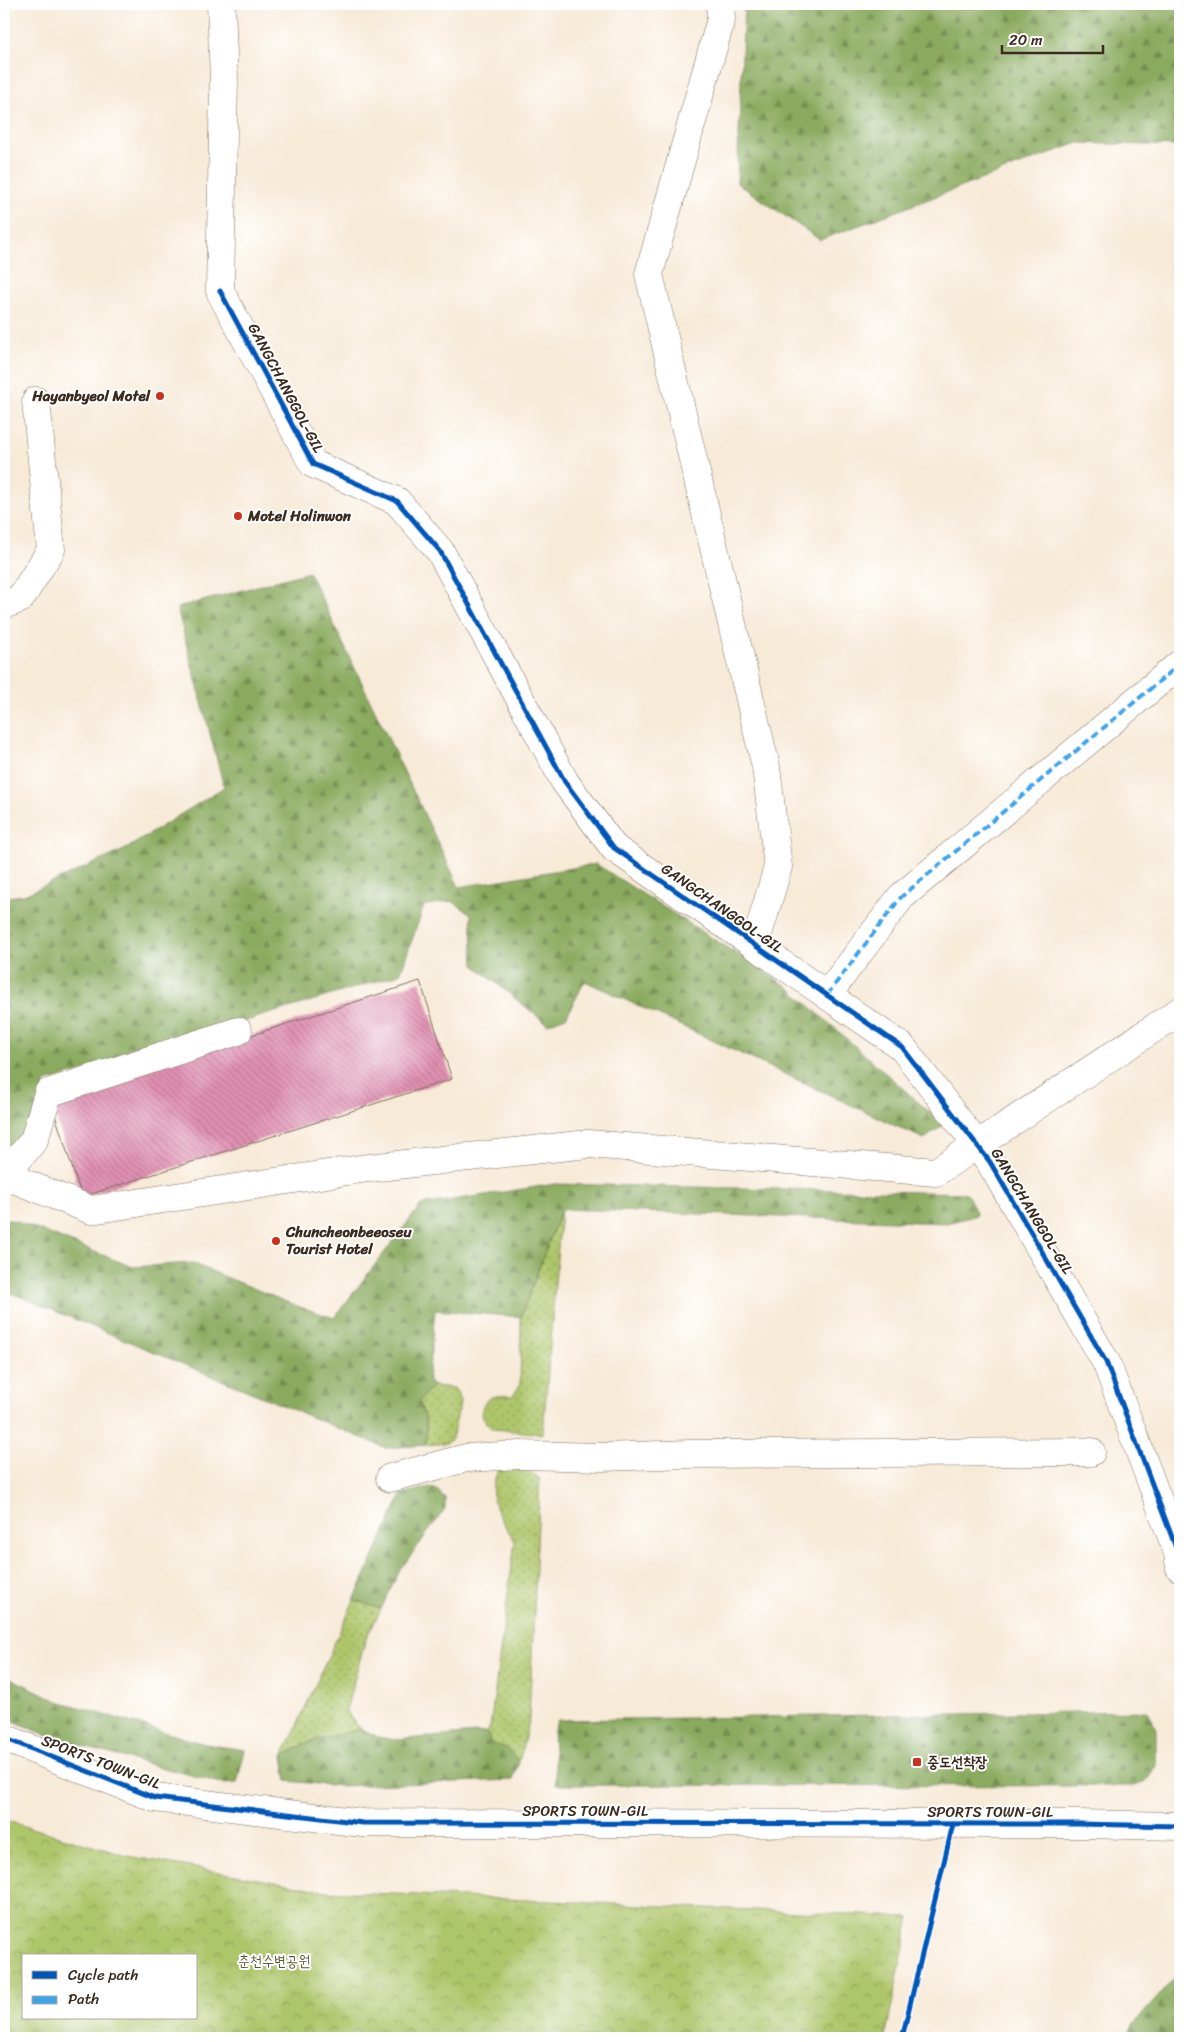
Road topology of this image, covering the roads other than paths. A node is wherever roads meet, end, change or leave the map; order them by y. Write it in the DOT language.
graph roads {
  1 [pos="221,4"];
  2 [pos="720,4"];
  3 [pos="36,401"];
  4 [pos="4,605"];
  5 [pos="1180,664"];
  6 [pos="755,945"];
  7 [pos="827,995"];
  8 [pos="1180,1012"];
  9 [pos="238,1031"];
  10 [pos="977,1145"];
  11 [pos="4,1175"];
  12 [pos="1091,1452"];
  13 [pos="390,1478"];
  14 [pos="1180,1568"];
  15 [pos="4,1738"];
  16 [pos="1180,1826"];
  1 -- 6 [label="street, GANGCHANGGOL-GIL"];
  2 -- 6 [label="street"];
  3 -- 4 [label="street"];
  5 -- 7 [label="street"];
  6 -- 7 [label="street, GANGCHANGGOL-GIL"];
  7 -- 10 [label="street, GANGCHANGGOL-GIL"];
  8 -- 10 [label="street"];
  9 -- 11 [label="street"];
  10 -- 11 [label="street"];
  10 -- 14 [label="street, GANGCHANGGOL-GIL"];
  12 -- 13 [label="street"];
  15 -- 16 [label="street, SPORTS TOWN-GIL"];
}
